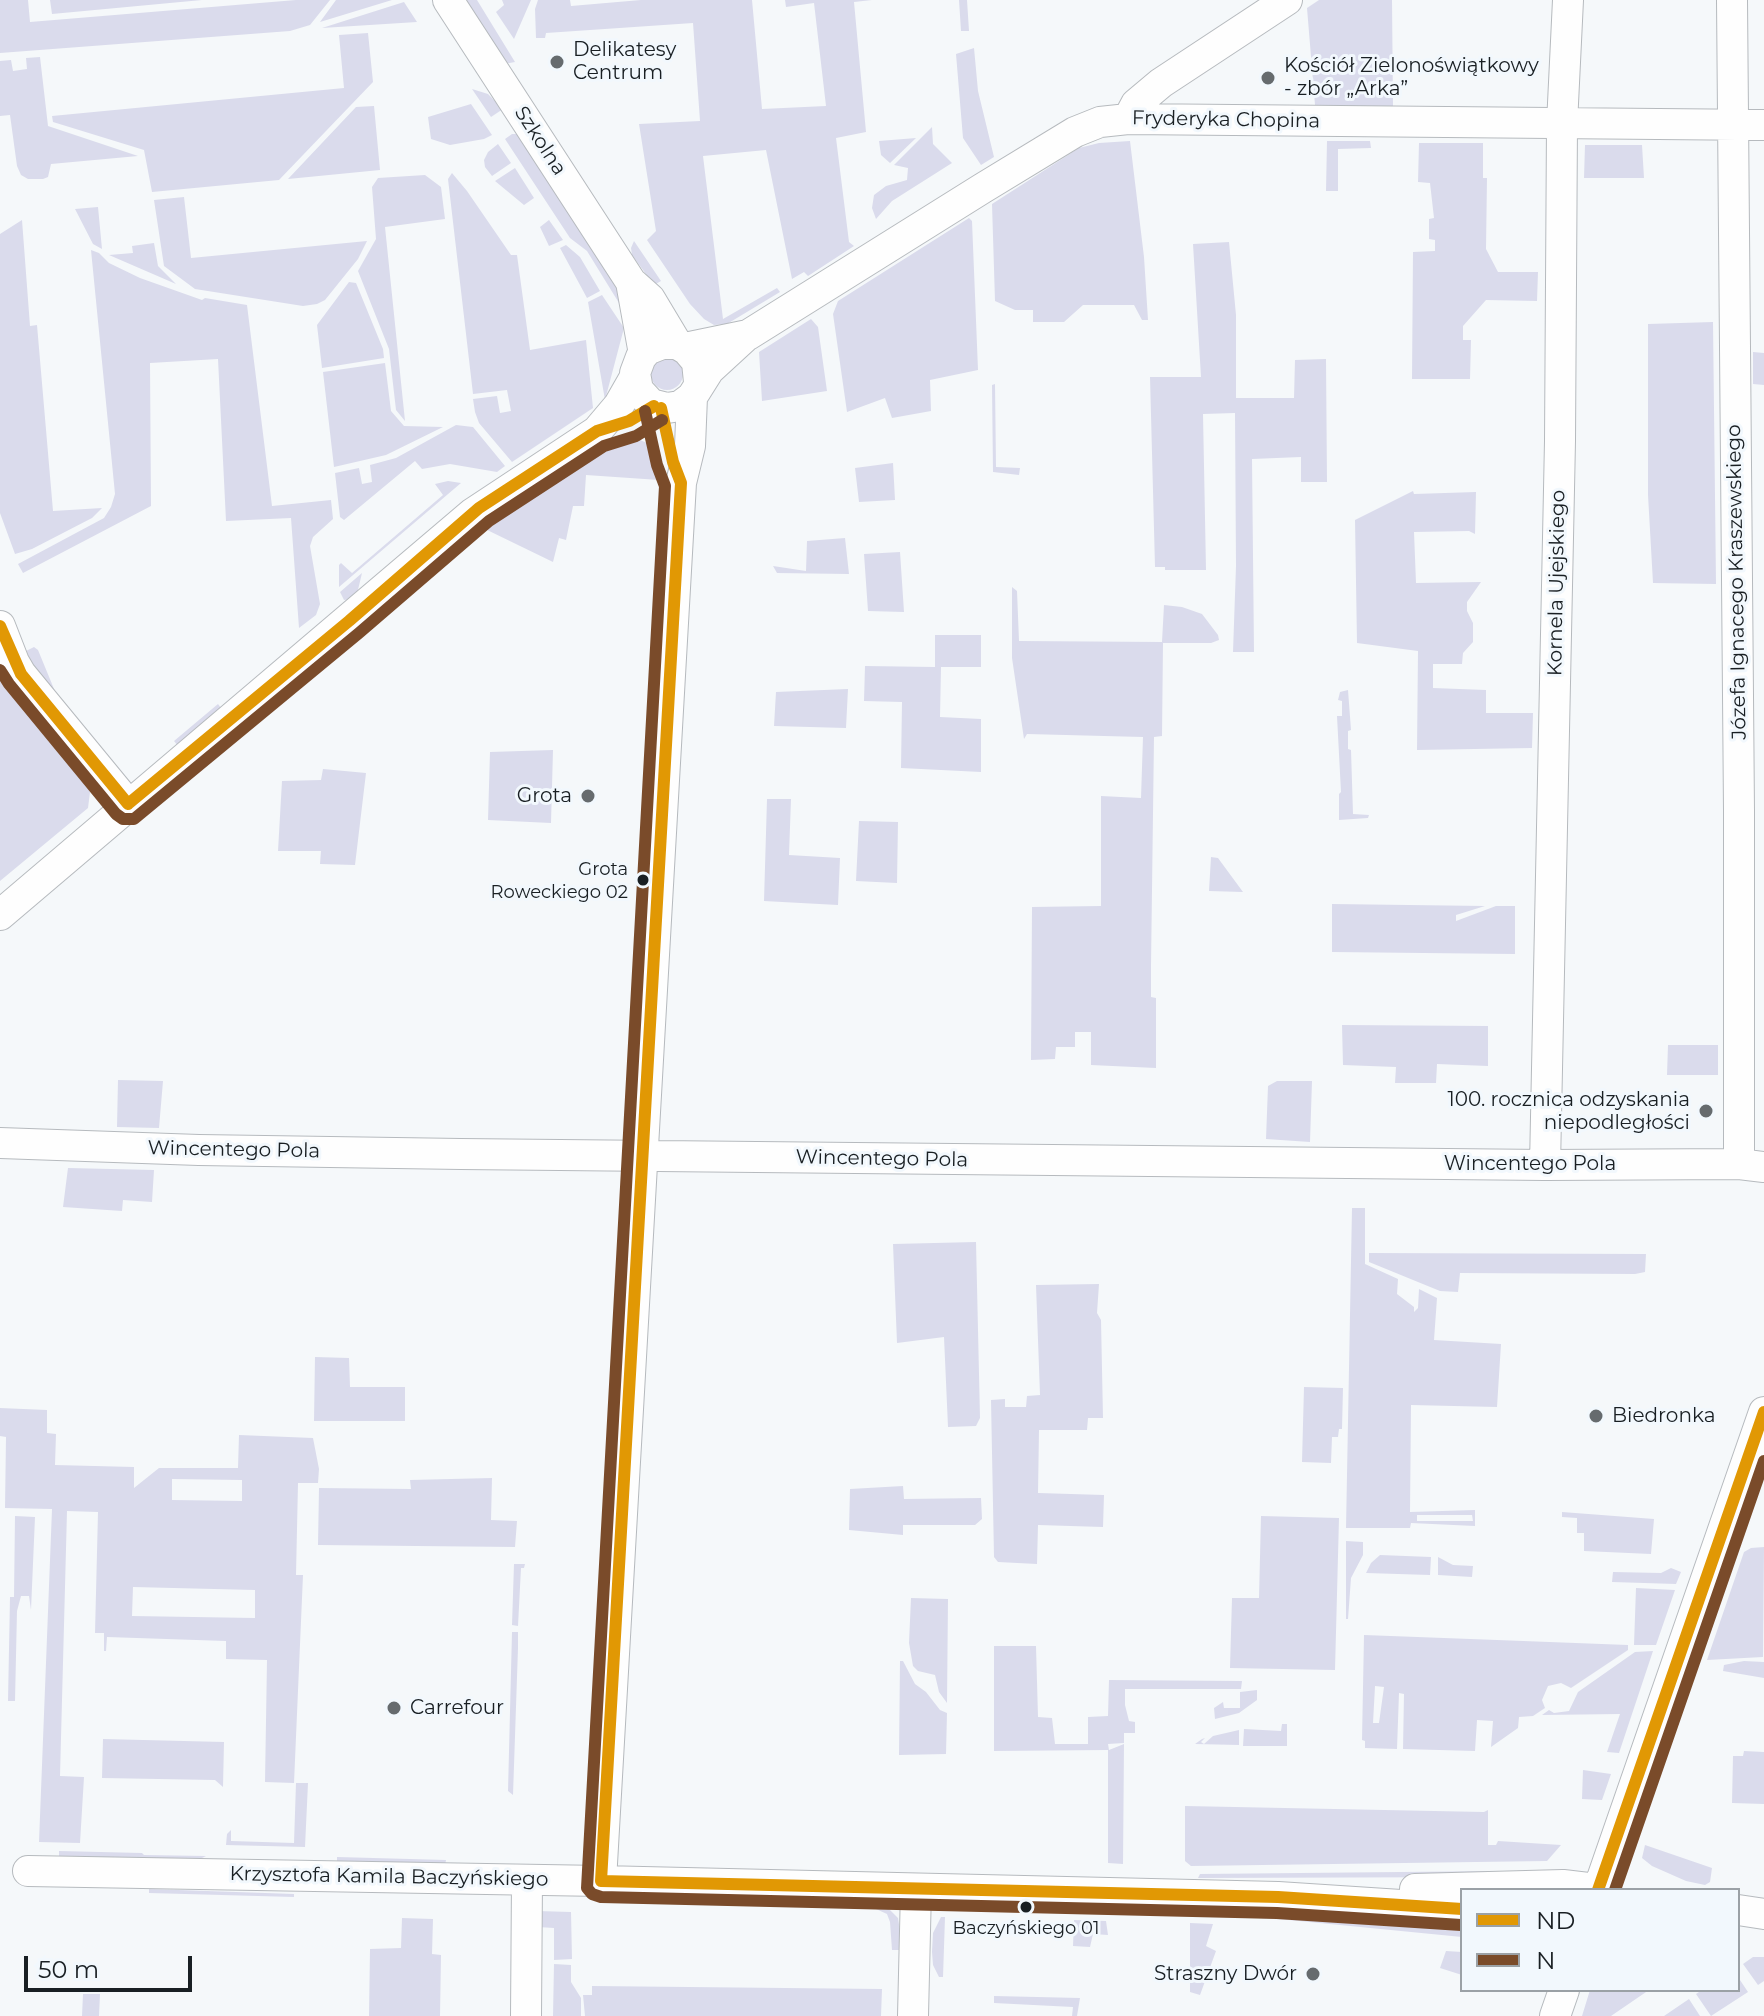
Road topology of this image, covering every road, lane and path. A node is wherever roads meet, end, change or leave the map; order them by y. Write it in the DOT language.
graph roads {
  1 [pos="448,0"];
  2 [pos="1287,0"];
  3 [pos="1568,0"];
  4 [pos="1732,0"];
  5 [pos="1128,119"];
  6 [pos="1562,124"];
  7 [pos="1733,125"];
  8 [pos="1764,125"];
  9 [pos="631,282"];
  10 [pos="748,335"];
  11 [pos="681,346"];
  12 [pos="639,366"];
  13 [pos="695,390"];
  14 [pos="658,407"];
  15 [pos="597,431"];
  16 [pos="681,483"];
  17 [pos="0,626"];
  18 [pos="128,804"];
  19 [pos="0,915"];
  20 [pos="0,1143"];
  21 [pos="641,1155"];
  22 [pos="1545,1165"];
  23 [pos="1752,1166"];
  24 [pos="1764,1412"];
  25 [pos="28,1871"];
  26 [pos="527,1880"];
  27 [pos="601,1881"];
  28 [pos="1481,1888"];
  29 [pos="1584,1888"];
  30 [pos="1599,1888"];
  31 [pos="916,1889"];
  32 [pos="1460,1889"];
  33 [pos="1278,1897"];
  34 [pos="1460,1909"];
  35 [pos="1563,1992"];
  36 [pos="526,2016"];
  37 [pos="913,2016"];
  38 [pos="1555,2016"];
  1 -- 9 [label="street, Szkolna"];
  2 -- 5 [label="street"];
  3 -- 6 [label="street, Kornela Ujejskiego"];
  4 -- 7 [label="street, Józefa Ignacego Kraszewskiego"];
  5 -- 6 [label="street, Fryderyka Chopina"];
  5 -- 10 [label="street, Fryderyka Chopina"];
  6 -- 7 [label="street, Fryderyka Chopina"];
  6 -- 22 [label="street, Kornela Ujejskiego"];
  7 -- 8 [label="street, Fryderyka Chopina"];
  7 -- 23 [label="street, Józefa Ignacego Kraszewskiego"];
  9 -- 11 [label="street"];
  9 -- 12 [label="street"];
  10 -- 11 [label="street"];
  10 -- 13 [label="street"];
  11 -- 12 [label="street"];
  11 -- 13 [label="street"];
  12 -- 14 [label="street"];
  12 -- 15 [label="street"];
  13 -- 14 [label="street"];
  13 -- 16 [label="street"];
  14 -- 15 [label="street"];
  14 -- 16 [label="street"];
  15 -- 18 [label="street"];
  16 -- 21 [label="street"];
  17 -- 18 [label="street"];
  18 -- 19 [label="street"];
  20 -- 21 [label="street, Wincentego Pola"];
  21 -- 22 [label="street, Wincentego Pola"];
  21 -- 27 [label="street"];
  22 -- 23 [label="street, Wincentego Pola"];
  24 -- 30 [label="street"];
  25 -- 26 [label="street, Krzysztofa Kamila Baczyńskiego"];
  26 -- 27 [label="street, Krzysztofa Kamila Baczyńskiego"];
  26 -- 36 [label="street"];
  27 -- 31 [label="street, Krzysztofa Kamila Baczyńskiego"];
  28 -- 29 [label="street, Krzysztofa Kamila Baczyńskiego"];
  31 -- 33 [label="street, Krzysztofa Kamila Baczyńskiego"];
  31 -- 37 [label="street"];
  32 -- 33 [label="street, Krzysztofa Kamila Baczyńskiego"];
  33 -- 34 [label="street, Krzysztofa Kamila Baczyńskiego"];
  35 -- 38 [label="street"];
}
